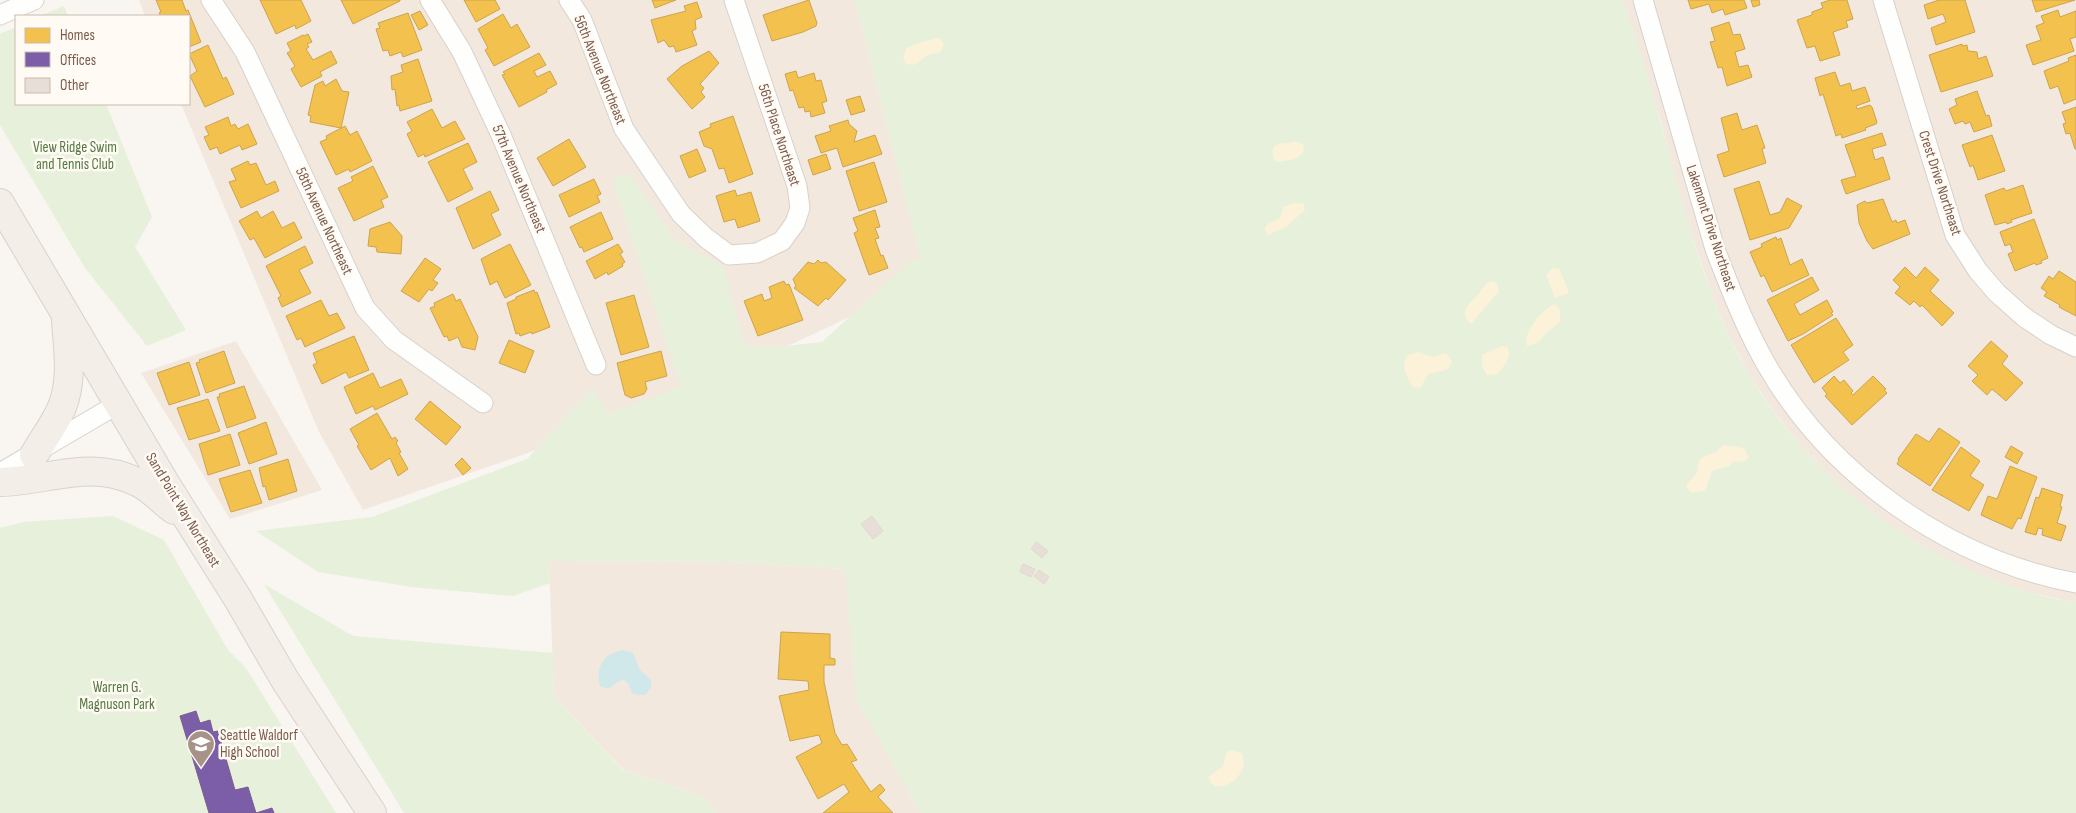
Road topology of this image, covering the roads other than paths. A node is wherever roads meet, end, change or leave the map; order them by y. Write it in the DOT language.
graph roads {
  1 [pos="34,0"];
  2 [pos="211,0"];
  3 [pos="430,0"];
  4 [pos="569,0"];
  5 [pos="734,0"];
  6 [pos="1644,0"];
  7 [pos="1883,0"];
  8 [pos="0,15"];
  9 [pos="0,203"];
  10 [pos="757,253"];
  11 [pos="66,317"];
  12 [pos="2076,347"];
  13 [pos="596,365"];
  14 [pos="118,404"];
  15 [pos="483,404"];
  16 [pos="34,455"];
  17 [pos="150,456"];
  18 [pos="3,477"];
  19 [pos="188,519"];
  20 [pos="2076,583"];
  21 [pos="372,813"];
  1 -- 8 [label="street"];
  2 -- 15 [label="street, 58th Avenue Northeast"];
  3 -- 13 [label="street, 57th Avenue Northeast"];
  4 -- 10 [label="street, 56th Avenue Northeast"];
  5 -- 10 [label="street, 56th Place Northeast"];
  6 -- 20 [label="street, Lakemont Drive Northeast"];
  7 -- 12 [label="street, Crest Drive Northeast"];
  9 -- 11 [label="main road, Sand Point Way Northeast"];
  11 -- 14 [label="main road, Sand Point Way Northeast"];
  11 -- 16 [label="main road"];
  11 -- 17 [label="main road"];
  14 -- 16 [label="street"];
  14 -- 17 [label="main road, Sand Point Way Northeast"];
  16 -- 18 [label="street"];
  17 -- 19 [label="main road, Sand Point Way Northeast"];
  18 -- 19 [label="main road"];
  19 -- 21 [label="main road, Sand Point Way Northeast"];
}
